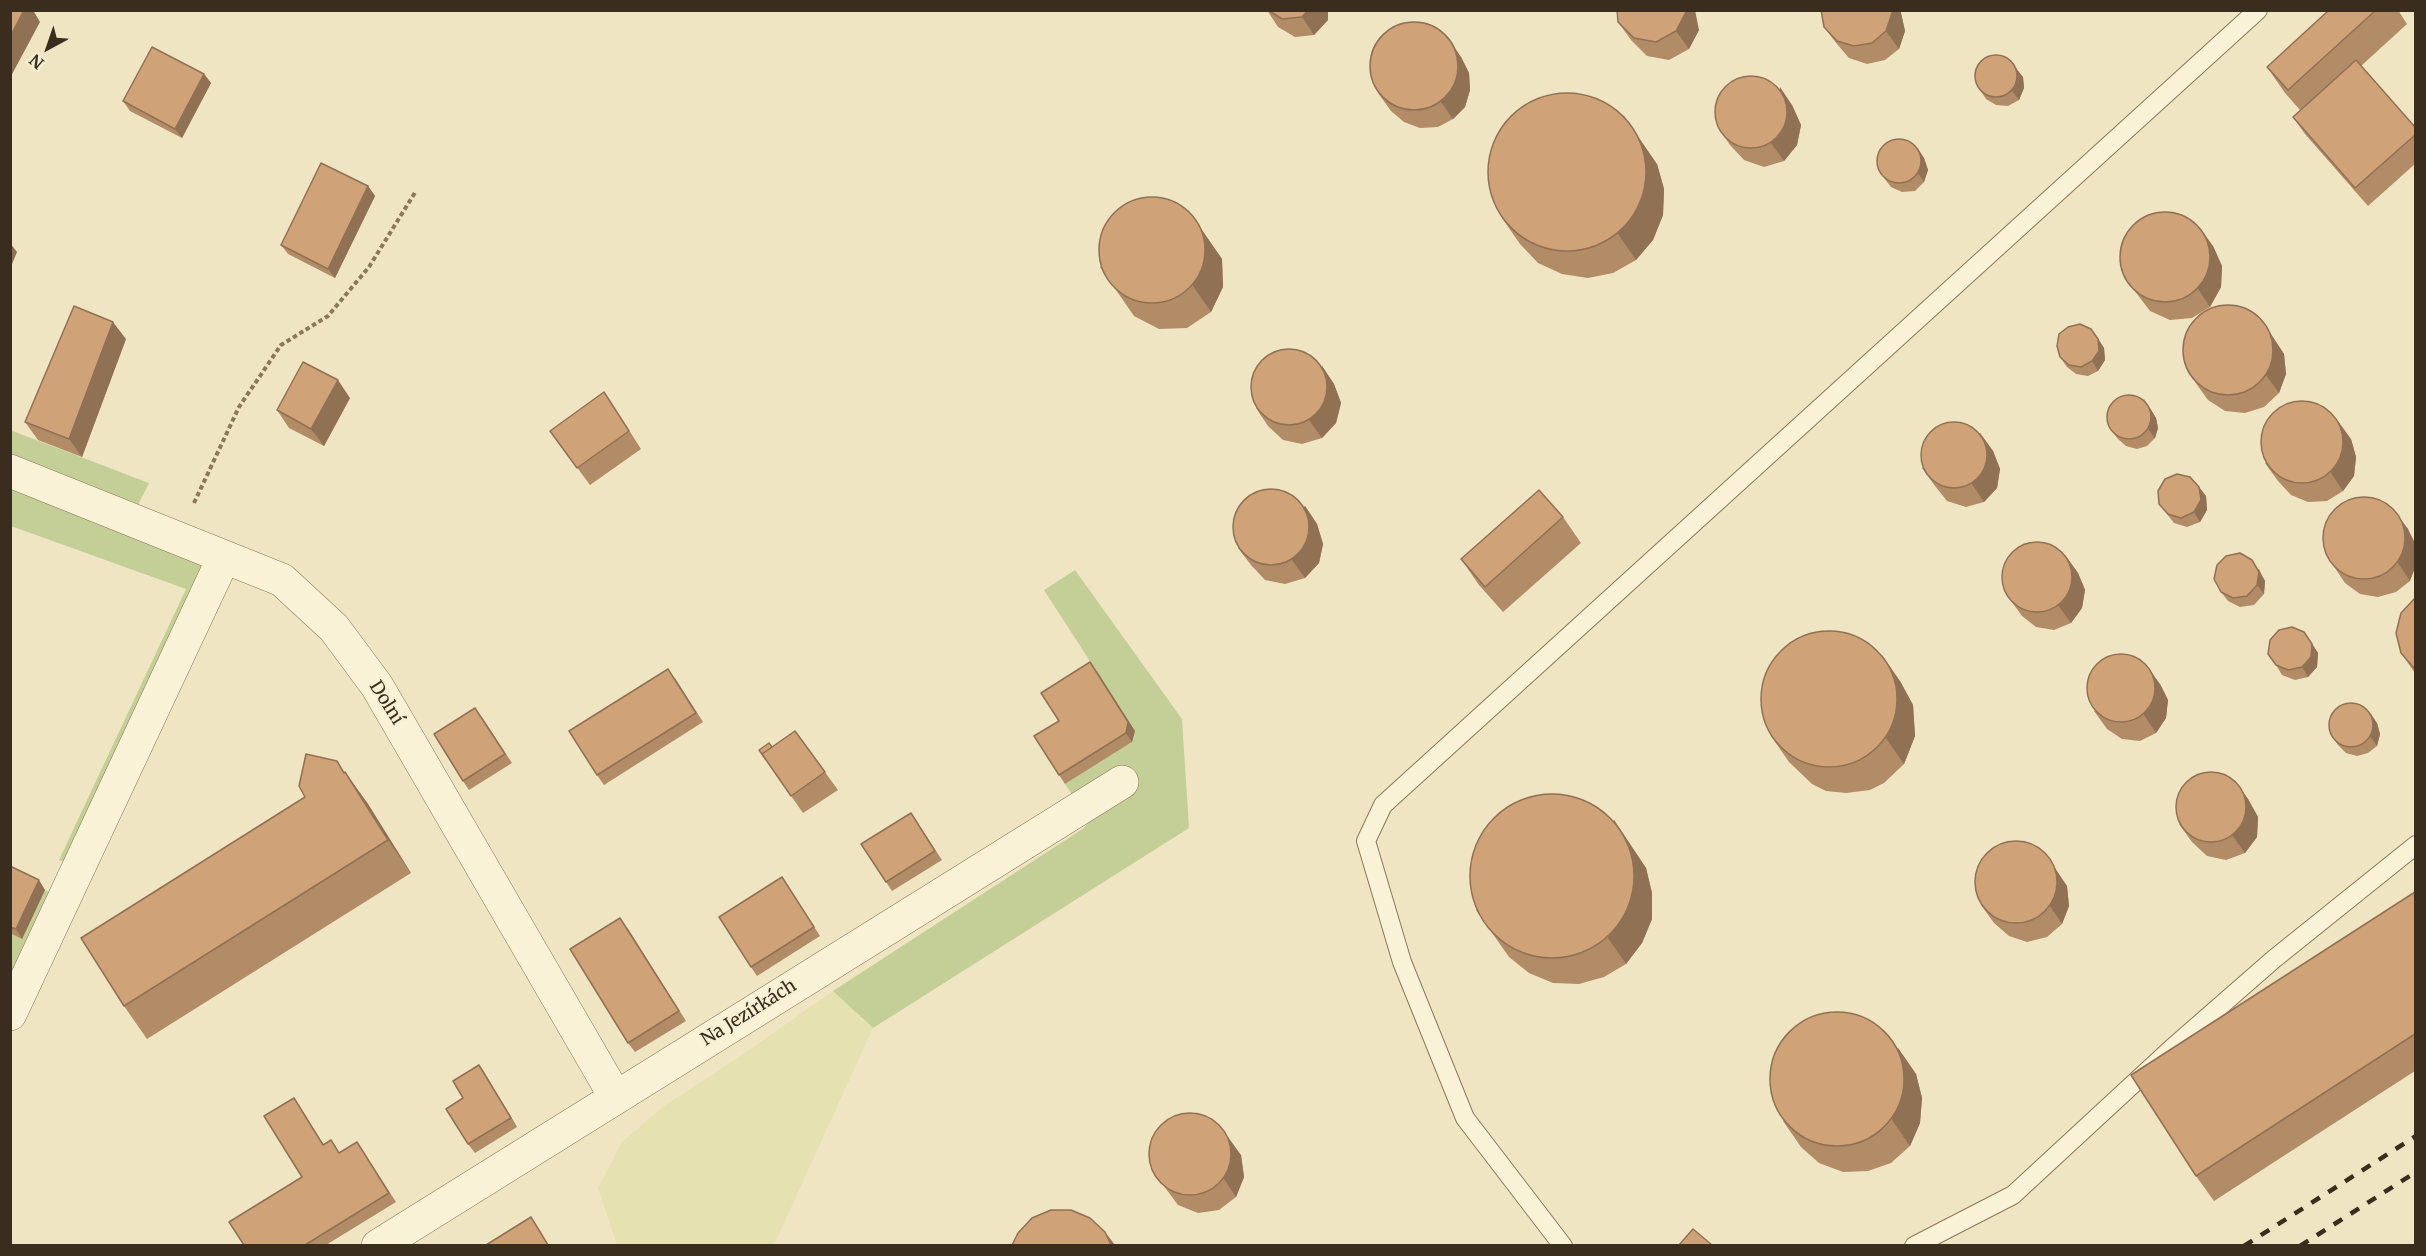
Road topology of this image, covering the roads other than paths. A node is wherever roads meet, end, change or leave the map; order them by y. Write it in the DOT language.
graph roads {
  1 [pos="2258,10"];
  2 [pos="10,471"];
  3 [pos="224,557"];
  4 [pos="1122,782"];
  5 [pos="2415,845"];
  6 [pos="10,1014"];
  7 [pos="615,1096"];
  8 [pos="378,1245"];
  9 [pos="1563,1245"];
  10 [pos="1914,1245"];
  1 -- 9 [label="lane"];
  2 -- 3 [label="street, Dolní"];
  3 -- 6 [label="street"];
  3 -- 7 [label="street, Dolní"];
  4 -- 7 [label="street, Na Jezírkách"];
  5 -- 10 [label="lane"];
  7 -- 8 [label="street, Na Jezírkách"];
}
